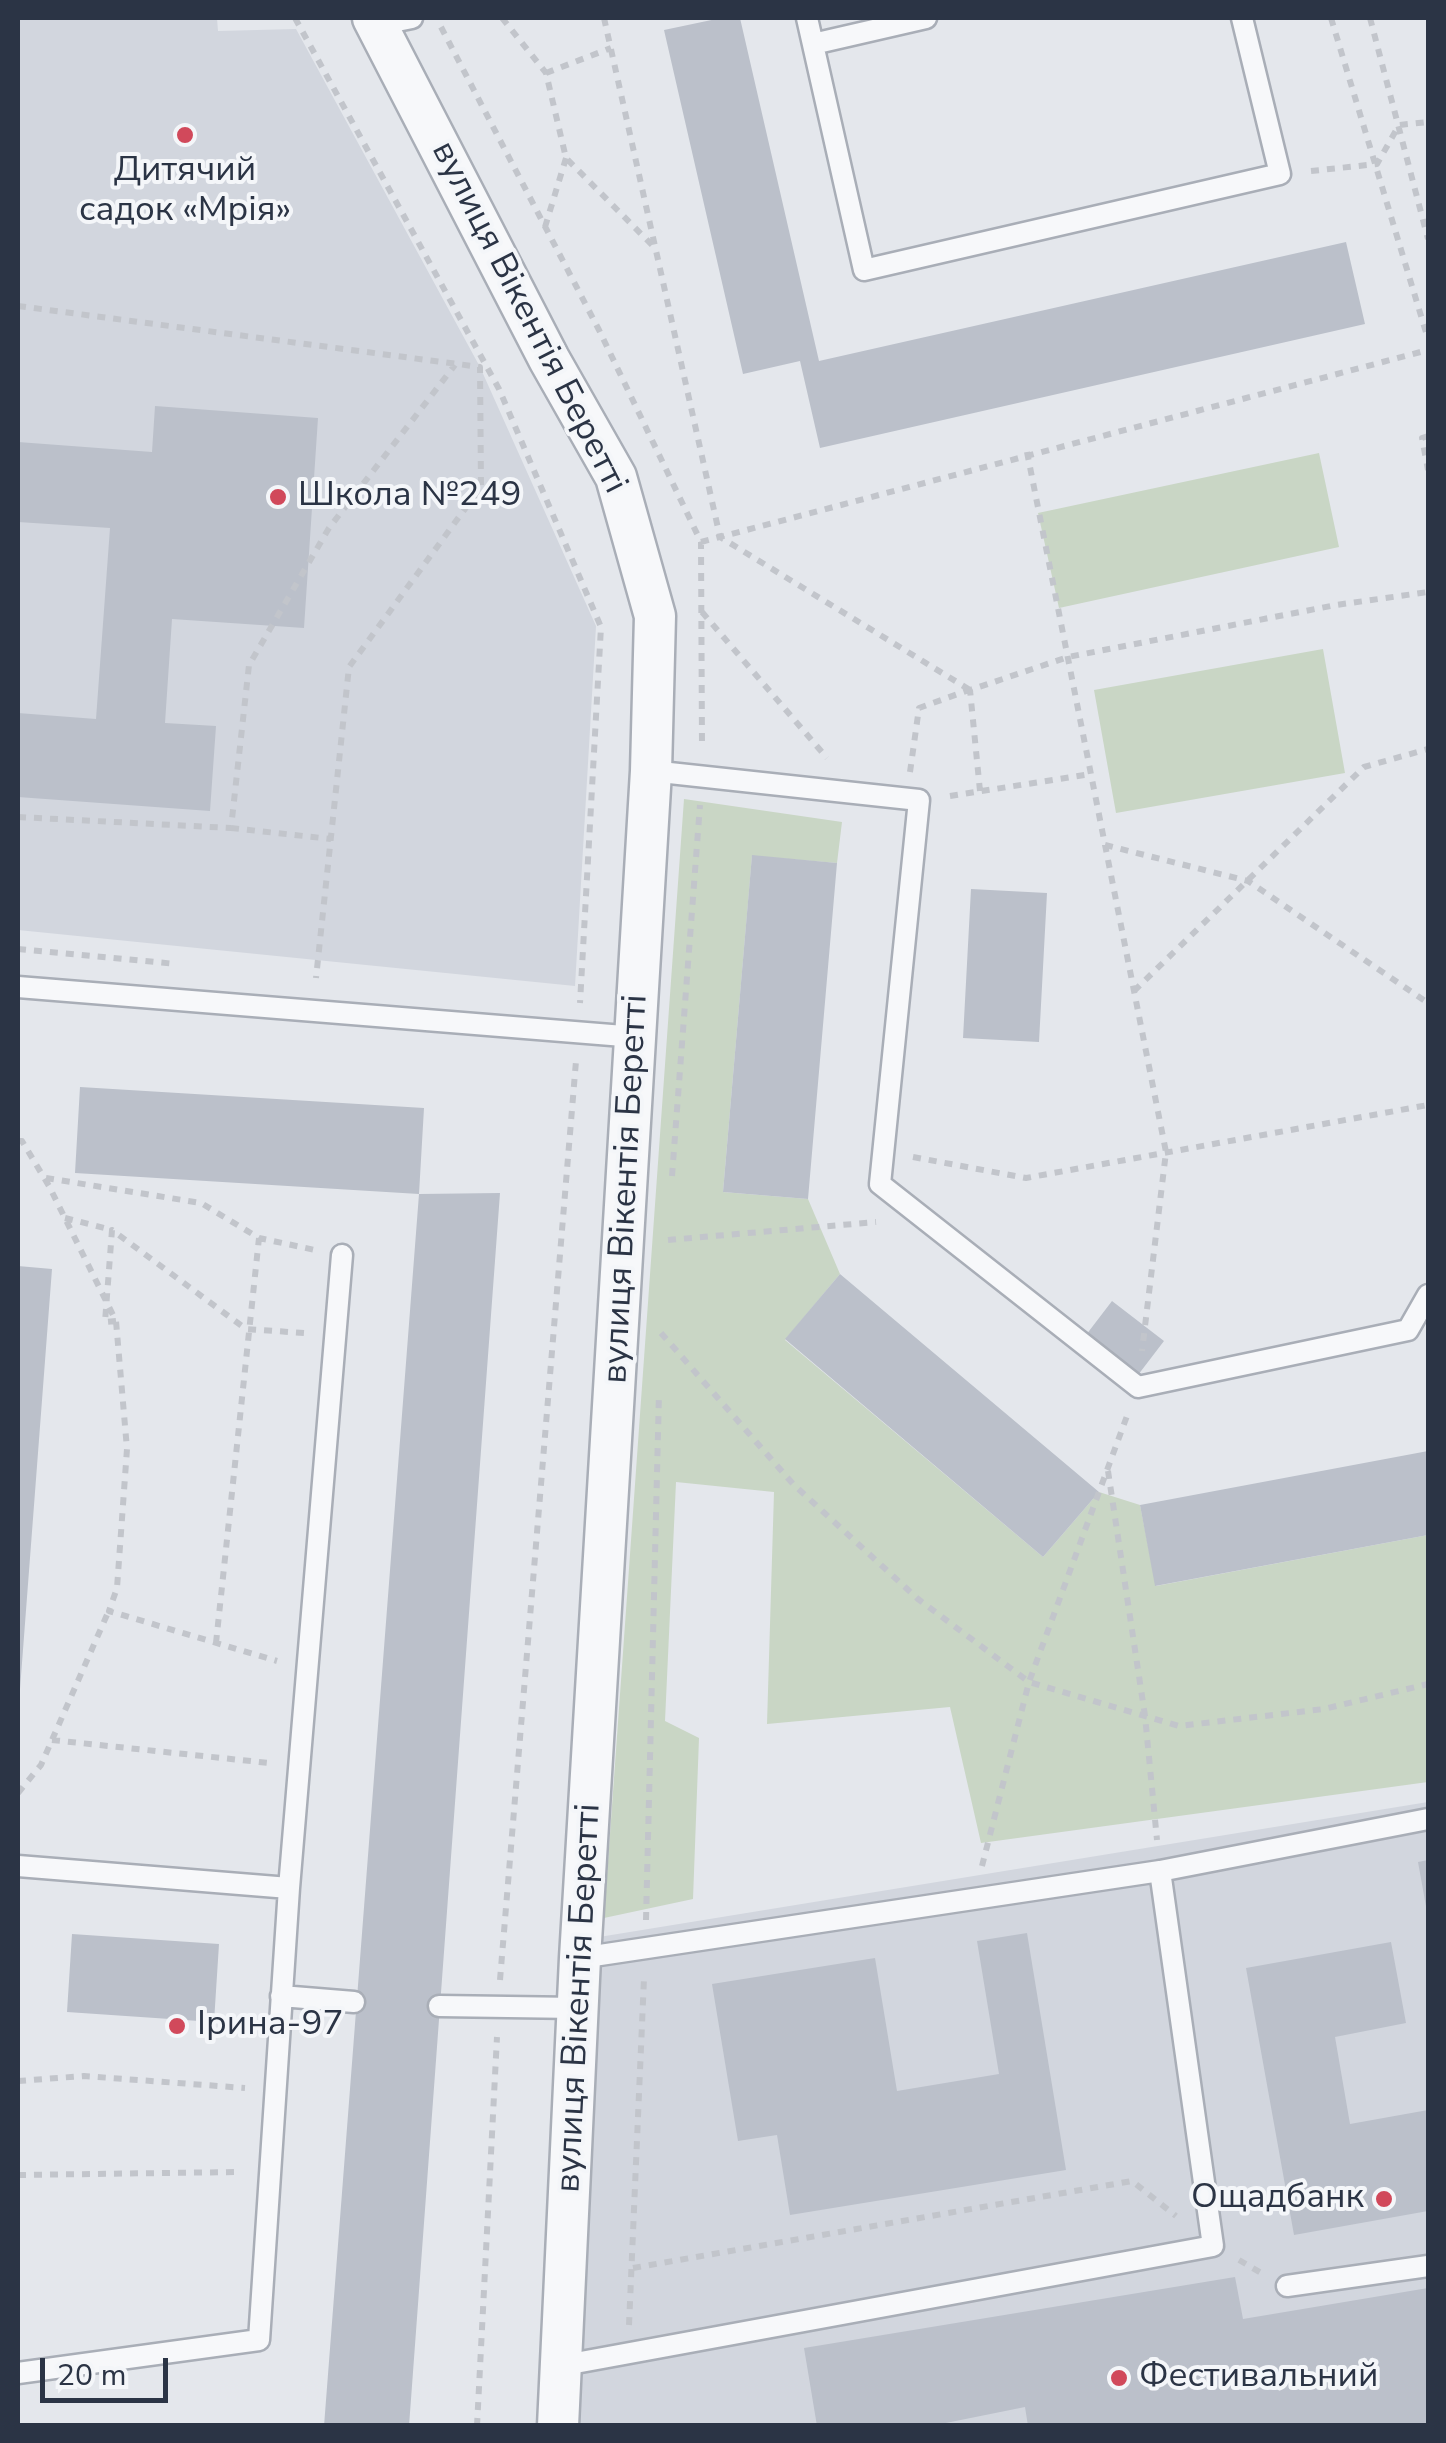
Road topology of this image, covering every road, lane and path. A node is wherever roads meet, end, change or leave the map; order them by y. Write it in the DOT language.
graph roads {
  1 [pos="295,18"];
  2 [pos="502,18"];
  3 [pos="604,18"];
  4 [pos="806,18"];
  5 [pos="926,18"];
  6 [pos="1242,18"];
  7 [pos="1331,18"];
  8 [pos="1370,18"];
  9 [pos="388,20"];
  10 [pos="812,44"];
  11 [pos="611,48"];
  12 [pos="546,73"];
  13 [pos="1428,122"];
  14 [pos="1398,124"];
  15 [pos="566,158"];
  16 [pos="1377,164"];
  17 [pos="1280,174"];
  18 [pos="545,227"];
  19 [pos="1428,239"];
  20 [pos="656,249"];
  21 [pos="18,306"];
  22 [pos="1428,339"];
  23 [pos="1428,350"];
  24 [pos="455,364"];
  25 [pos="1428,436"];
  26 [pos="1027,452"];
  27 [pos="1428,470"];
  28 [pos="720,536"];
  29 [pos="701,542"];
  30 [pos="1428,592"];
  31 [pos="701,611"];
  32 [pos="1068,657"];
  33 [pos="970,690"];
  34 [pos="1428,749"];
  35 [pos="651,771"];
  36 [pos="1091,774"];
  37 [pos="980,791"];
  38 [pos="857,794"];
  39 [pos="913,800"];
  40 [pos="18,817"];
  41 [pos="231,828"];
  42 [pos="331,839"];
  43 [pos="1105,845"];
  44 [pos="1248,881"];
  45 [pos="316,978"];
  46 [pos="18,987"];
  47 [pos="1134,991"];
  48 [pos="1428,1003"];
  49 [pos="578,1032"];
  50 [pos="636,1037"];
  51 [pos="1428,1106"];
  52 [pos="19,1139"];
  53 [pos="884,1152"];
  54 [pos="1166,1152"];
  55 [pos="44,1178"];
  56 [pos="64,1218"];
  57 [pos="923,1218"];
  58 [pos="112,1230"];
  59 [pos="259,1238"];
  60 [pos="668,1240"];
  61 [pos="342,1256"];
  62 [pos="1428,1295"];
  63 [pos="116,1321"];
  64 [pos="246,1329"];
  65 [pos="661,1334"];
  66 [pos="335,1335"];
  67 [pos="1138,1386"];
  68 [pos="1108,1468"];
  69 [pos="112,1602"];
  70 [pos="216,1643"];
  71 [pos="307,1670"];
  72 [pos="1029,1682"];
  73 [pos="1428,1684"];
  74 [pos="1145,1716"];
  75 [pos="52,1740"];
  76 [pos="299,1766"];
  77 [pos="18,1793"];
  78 [pos="1428,1819"];
  79 [pos="18,1866"];
  80 [pos="1160,1871"];
  81 [pos="289,1888"];
  82 [pos="974,1898"];
  83 [pos="580,1958"];
  84 [pos="282,1996"];
  85 [pos="354,2002"];
  86 [pos="498,2005"];
  87 [pos="439,2006"];
  88 [pos="577,2008"];
  89 [pos="18,2081"];
  90 [pos="275,2090"];
  91 [pos="270,2171"];
  92 [pos="18,2175"];
  93 [pos="1213,2246"];
  94 [pos="1428,2266"];
  95 [pos="632,2268"];
  96 [pos="1287,2286"];
  97 [pos="559,2366"];
  98 [pos="18,2373"];
  99 [pos="476,2426"];
  100 [pos="558,2426"];
  1 -- 49 [label="path"];
  2 -- 12 [label="path"];
  3 -- 11 [label="path"];
  4 -- 10 [label="lane"];
  5 -- 10 [label="lane"];
  6 -- 17 [label="lane"];
  7 -- 16 [label="path"];
  8 -- 14 [label="path"];
  9 -- 35 [label="street, вулиця Вікентія Беретті"];
  10 -- 17 [label="lane"];
  11 -- 12 [label="path"];
  11 -- 20 [label="path"];
  12 -- 15 [label="path"];
  13 -- 14 [label="path"];
  14 -- 16 [label="path"];
  14 -- 19 [label="path"];
  15 -- 18 [label="path"];
  15 -- 20 [label="path"];
  16 -- 17 [label="path"];
  16 -- 22 [label="path"];
  20 -- 28 [label="path"];
  21 -- 24 [label="path"];
  23 -- 26 [label="path"];
  24 -- 41 [label="path"];
  24 -- 42 [label="path"];
  25 -- 27 [label="path"];
  26 -- 28 [label="path"];
  26 -- 32 [label="path"];
  28 -- 29 [label="path"];
  28 -- 33 [label="path"];
  30 -- 32 [label="path"];
  31 -- 38 [label="path"];
  32 -- 33 [label="path"];
  32 -- 36 [label="path"];
  33 -- 37 [label="path"];
  33 -- 39 [label="path"];
  34 -- 44 [label="path"];
  35 -- 38 [label="lane"];
  35 -- 50 [label="street, вулиця Вікентія Беретті"];
  36 -- 37 [label="path"];
  36 -- 43 [label="path"];
  37 -- 39 [label="path"];
  38 -- 39 [label="lane"];
  39 -- 53 [label="lane"];
  40 -- 41 [label="path"];
  41 -- 42 [label="path"];
  42 -- 45 [label="path"];
  43 -- 44 [label="path"];
  43 -- 47 [label="path"];
  44 -- 47 [label="path"];
  44 -- 48 [label="path"];
  46 -- 49 [label="lane"];
  47 -- 54 [label="path"];
  49 -- 50 [label="lane"];
  49 -- 86 [label="path"];
  50 -- 83 [label="street, вулиця Вікентія Беретті"];
  51 -- 54 [label="path"];
  52 -- 55 [label="path"];
  53 -- 54 [label="path"];
  53 -- 57 [label="lane"];
  54 -- 67 [label="path"];
  55 -- 56 [label="path"];
  55 -- 59 [label="path"];
  56 -- 58 [label="path"];
  56 -- 63 [label="path"];
  57 -- 60 [label="path"];
  57 -- 67 [label="lane"];
  58 -- 63 [label="path"];
  58 -- 64 [label="path"];
  59 -- 61 [label="path"];
  59 -- 64 [label="path"];
  61 -- 66 [label="lane"];
  62 -- 67 [label="lane"];
  63 -- 69 [label="path"];
  64 -- 66 [label="path"];
  64 -- 70 [label="path"];
  65 -- 72 [label="path"];
  66 -- 71 [label="lane"];
  67 -- 68 [label="path"];
  68 -- 72 [label="path"];
  68 -- 74 [label="path"];
  69 -- 70 [label="path"];
  69 -- 75 [label="path"];
  70 -- 71 [label="path"];
  71 -- 76 [label="lane"];
  72 -- 74 [label="path"];
  72 -- 82 [label="path"];
  73 -- 74 [label="path"];
  74 -- 80 [label="path"];
  75 -- 76 [label="path"];
  75 -- 77 [label="path"];
  76 -- 81 [label="lane"];
  78 -- 80 [label="lane"];
  79 -- 81 [label="lane"];
  80 -- 82 [label="lane"];
  80 -- 93 [label="lane"];
  81 -- 84 [label="lane"];
  82 -- 83 [label="lane"];
  83 -- 88 [label="street, вулиця Вікентія Беретті"];
  84 -- 85 [label="lane"];
  84 -- 90 [label="lane"];
  86 -- 87 [label="lane"];
  86 -- 88 [label="lane"];
  86 -- 99 [label="path"];
  88 -- 97 [label="street, вулиця Вікентія Беретті"];
  89 -- 90 [label="path"];
  90 -- 91 [label="lane"];
  91 -- 92 [label="path"];
  91 -- 98 [label="lane"];
  93 -- 95 [label="path"];
  93 -- 96 [label="path"];
  93 -- 97 [label="lane"];
  94 -- 96 [label="lane"];
  97 -- 100 [label="street, вулиця Вікентія Беретті"];
}
